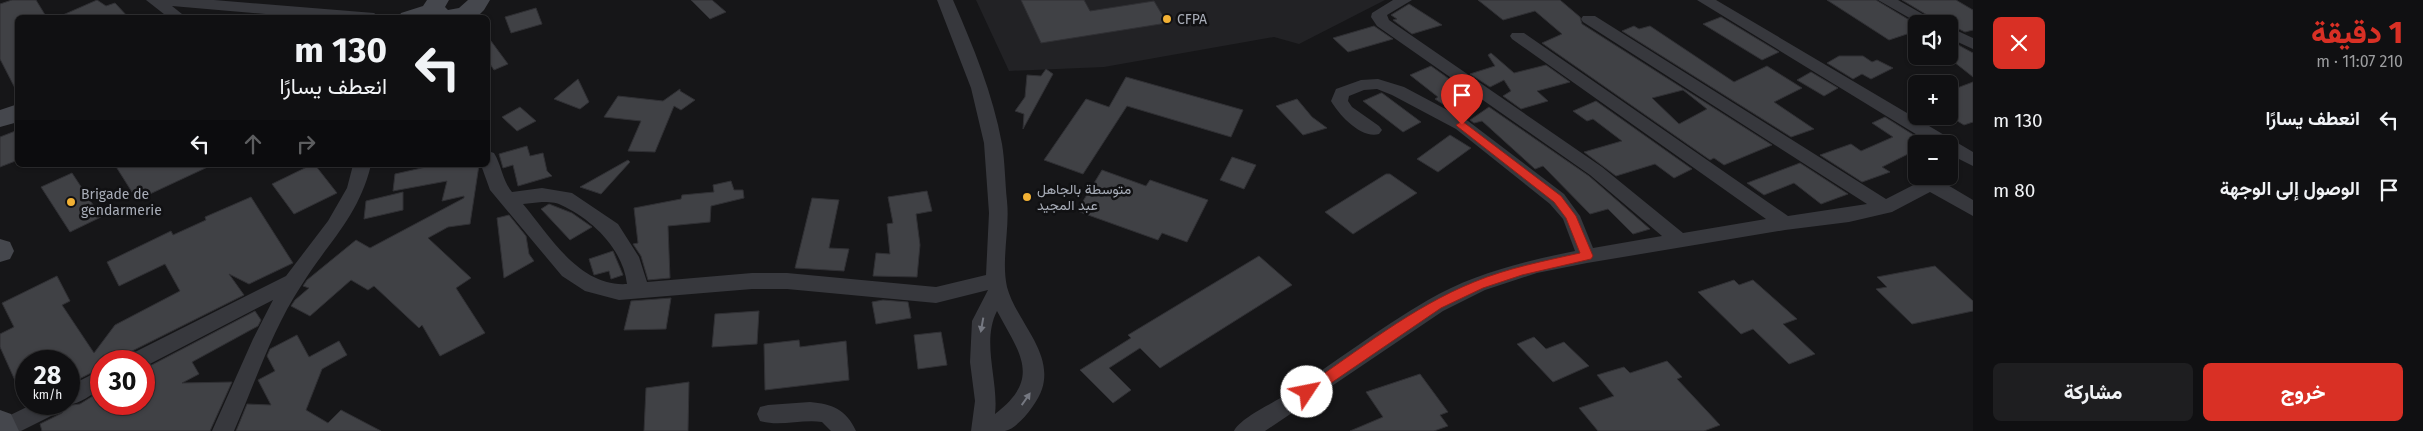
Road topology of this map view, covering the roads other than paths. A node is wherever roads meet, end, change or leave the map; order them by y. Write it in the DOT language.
graph roads {
  1 [pos="154,0"];
  2 [pos="159,0"];
  3 [pos="945,0"];
  4 [pos="1404,0"];
  5 [pos="1705,0"];
  6 [pos="1886,0"];
  7 [pos="484,2"];
  8 [pos="443,11"];
  9 [pos="176,15"];
  10 [pos="338,15"];
  11 [pos="423,15"];
  12 [pos="1915,15"];
  13 [pos="1589,20"];
  14 [pos="1518,36"];
  15 [pos="1958,36"];
  16 [pos="1973,44"];
  17 [pos="15,113"];
  18 [pos="0,119"];
  19 [pos="1373,130"];
  20 [pos="1930,135"];
  21 [pos="1958,152"];
  22 [pos="1973,162"];
  23 [pos="490,164"];
  24 [pos="361,167"];
  25 [pos="1958,170"];
  26 [pos="1928,185"];
  27 [pos="1949,185"];
  28 [pos="508,199"];
  29 [pos="1885,207"];
  30 [pos="1973,209"];
  31 [pos="1785,223"];
  32 [pos="1679,240"];
  33 [pos="1587,256"];
  34 [pos="293,281"];
  35 [pos="997,285"];
  36 [pos="638,291"];
  37 [pos="155,351"];
  38 [pos="768,414"];
  39 [pos="30,415"];
  40 [pos="2,428"];
  41 [pos="223,431"];
  42 [pos="845,431"];
  43 [pos="982,431"];
  44 [pos="990,431"];
  45 [pos="1245,431"];
  1 -- 9 [label="street"];
  2 -- 10 [label="street"];
  3 -- 35 [label="street"];
  4 -- 32 [label="street"];
  5 -- 20 [label="street"];
  6 -- 12 [label="street"];
  7 -- 8 [label="main road"];
  8 -- 11 [label="main road"];
  13 -- 29 [label="street"];
  14 -- 31 [label="street"];
  15 -- 16 [label="street"];
  17 -- 18 [label="main road"];
  19 -- 33 [label="street"];
  21 -- 22 [label="street"];
  22 -- 25 [label="street"];
  23 -- 28 [label="street"];
  24 -- 34 [label="street"];
  26 -- 29 [label="street"];
  27 -- 30 [label="street"];
  28 -- 36 [label="street"];
  28 -- 36 [label="street"];
  29 -- 31 [label="street"];
  31 -- 32 [label="street"];
  32 -- 33 [label="street"];
  33 -- 45 [label="street"];
  34 -- 37 [label="street"];
  34 -- 41 [label="street"];
  35 -- 36 [label="street"];
  35 -- 43 [label="street, one-way"];
  44 -- 35 [label="street, one-way"];
  38 -- 42 [label="street"];
  39 -- 40 [label="street"];
}
